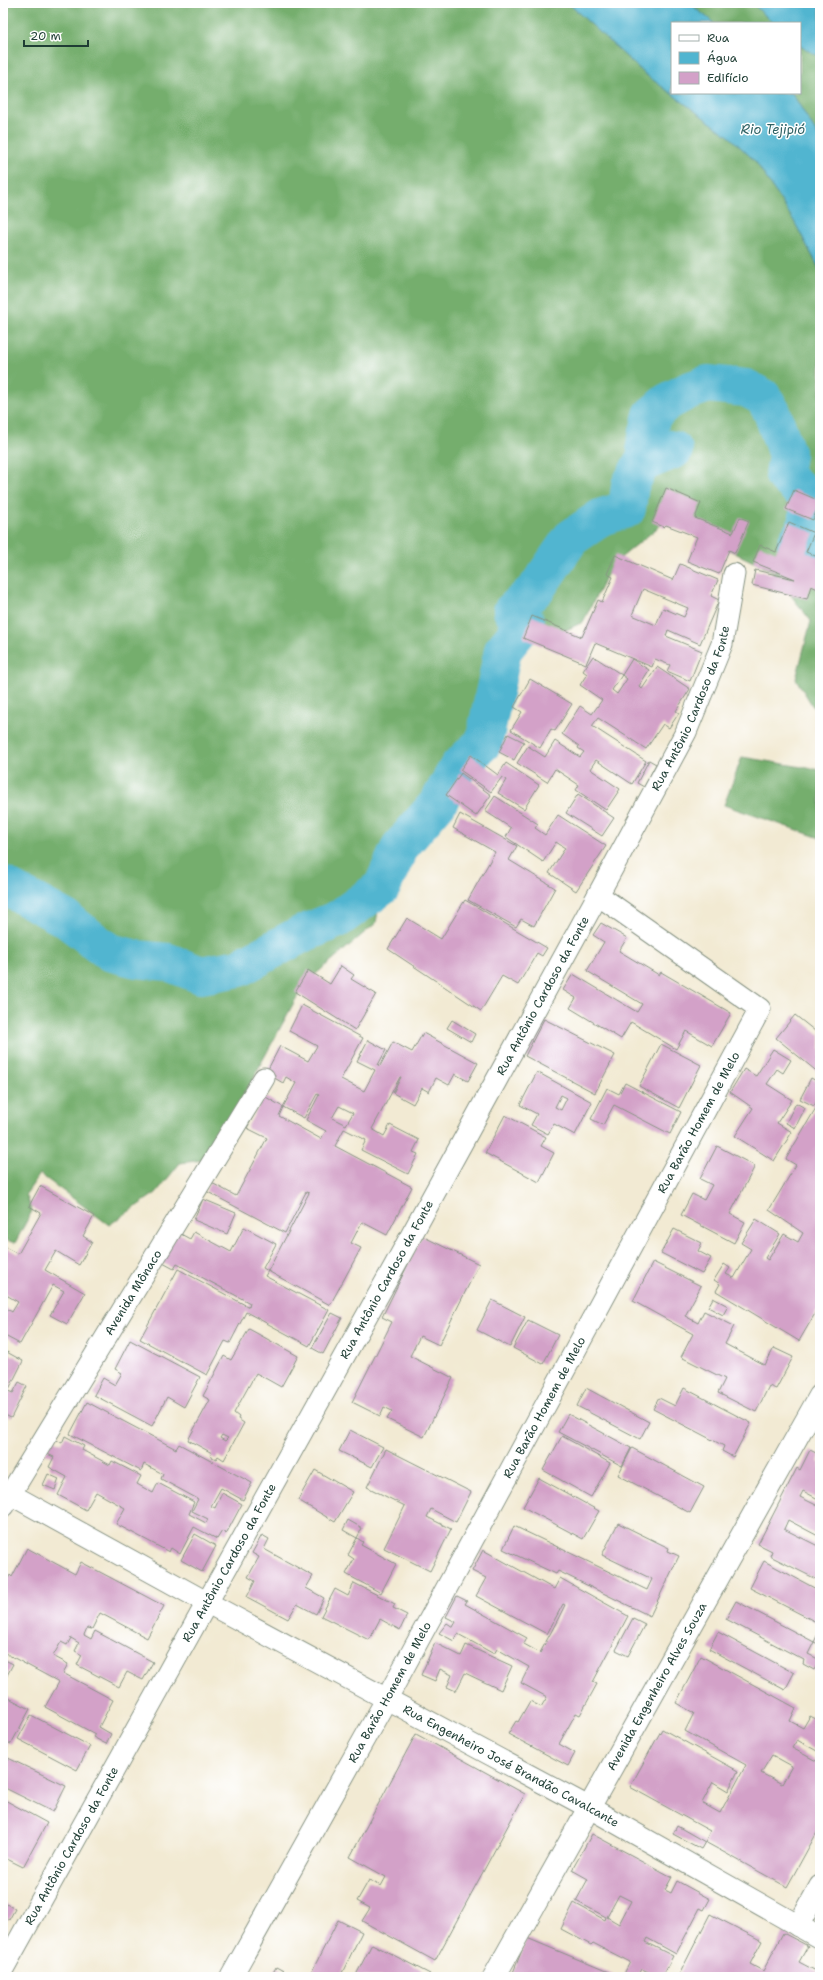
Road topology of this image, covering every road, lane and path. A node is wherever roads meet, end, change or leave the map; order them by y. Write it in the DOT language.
graph roads {
  1 [pos="734,574"];
  2 [pos="598,895"];
  3 [pos="264,1078"];
  4 [pos="820,1396"];
  5 [pos="6,1501"];
  6 [pos="206,1602"];
  7 [pos="386,1700"];
  8 [pos="590,1808"];
  9 [pos="820,1886"];
  10 [pos="798,1926"];
  11 [pos="820,1938"];
  12 [pos="3,1969"];
  13 [pos="231,1977"];
  14 [pos="494,1977"];
  1 -- 2 [label="street, Rua Antônio Cardoso da Fonte"];
  2 -- 6 [label="street, Rua Antônio Cardoso da Fonte"];
  2 -- 7 [label="street, Rua Barão Homem de Melo"];
  3 -- 5 [label="street, Avenida Mônaco"];
  4 -- 8 [label="main road, Avenida Engenheiro Alves Souza"];
  5 -- 6 [label="street, Rua Engenheiro José Brandão Cavalcante"];
  6 -- 7 [label="street, Rua Engenheiro José Brandão Cavalcante"];
  6 -- 12 [label="street, Rua Antônio Cardoso da Fonte"];
  7 -- 8 [label="street, Rua Engenheiro José Brandão Cavalcante"];
  7 -- 13 [label="street, Rua Barão Homem de Melo"];
  8 -- 10 [label="street, Rua Engenheiro José Brandão Cavalcante"];
  8 -- 14 [label="main road, Avenida Engenheiro Alves Souza"];
  9 -- 10 [label="street"];
  10 -- 11 [label="street, Rua Engenheiro José Brandão Cavalcante"];
}
